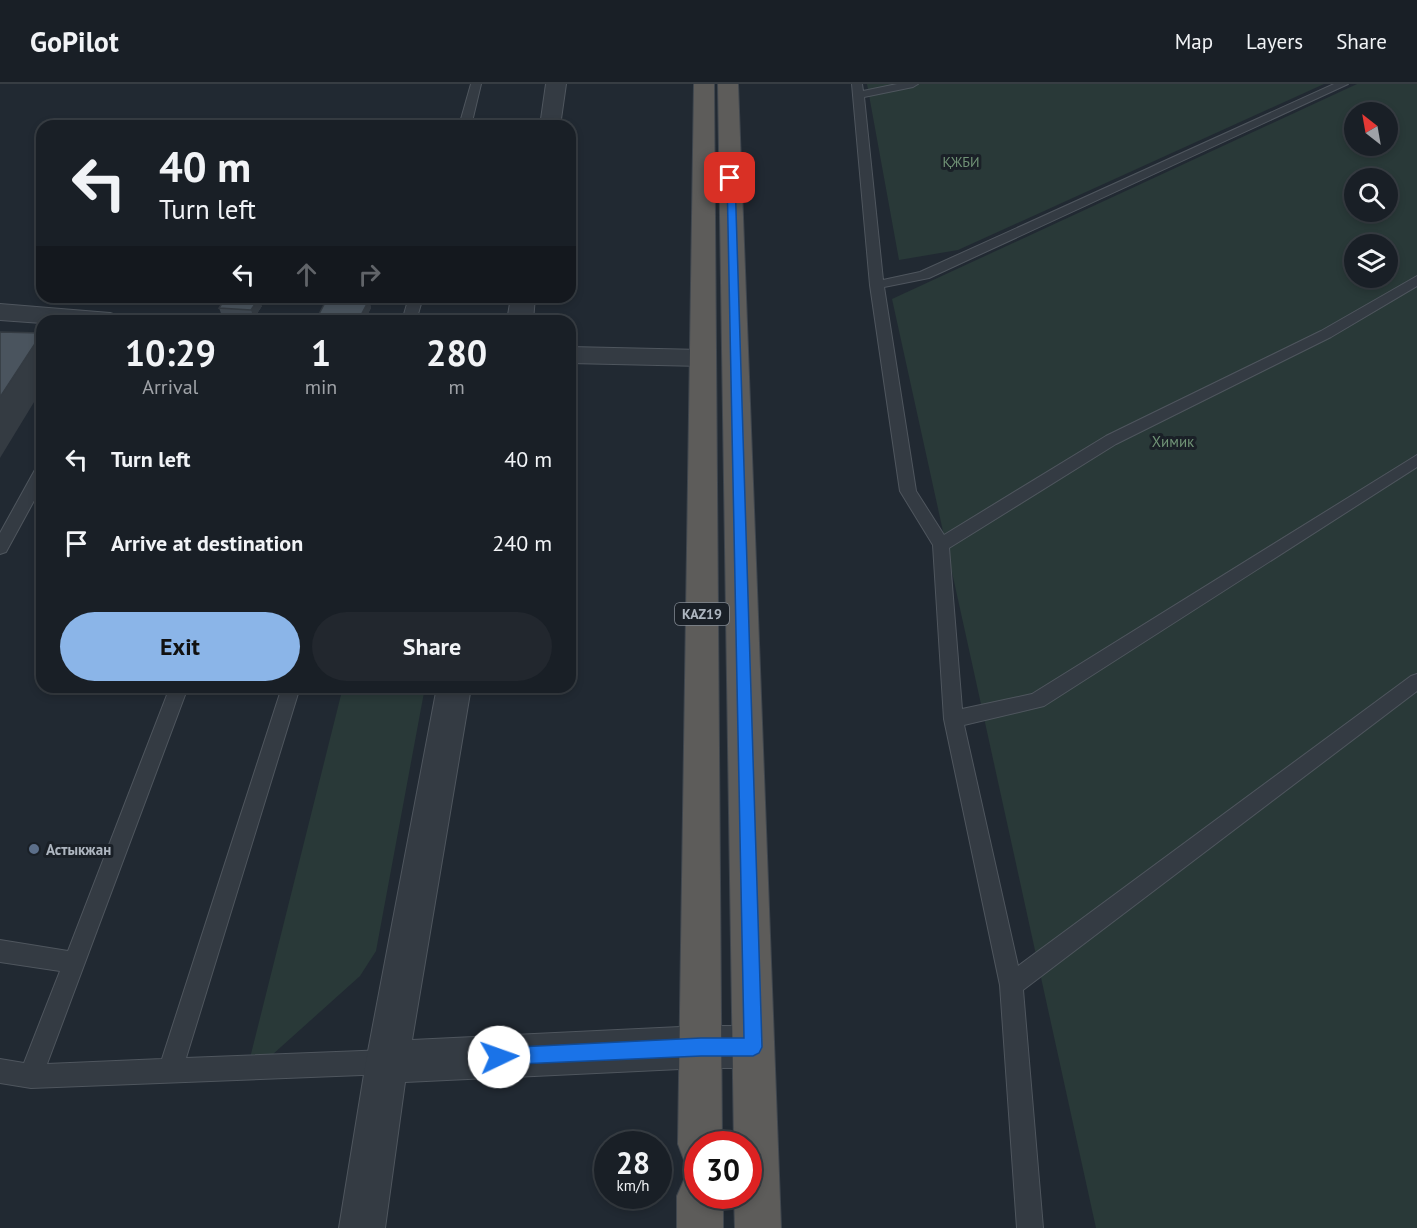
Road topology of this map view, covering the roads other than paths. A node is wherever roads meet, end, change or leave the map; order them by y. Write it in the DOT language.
graph roads {
  1 [pos="476,84"];
  2 [pos="556,84"];
  3 [pos="704,84"];
  4 [pos="728,84"];
  5 [pos="913,84"];
  6 [pos="1342,84"];
  7 [pos="858,90"];
  8 [pos="467,120"];
  9 [pos="551,120"];
  10 [pos="1417,279"];
  11 [pos="877,285"];
  12 [pos="0,312"];
  13 [pos="37,315"];
  14 [pos="576,355"];
  15 [pos="702,358"];
  16 [pos="1417,460"];
  17 [pos="36,483"];
  18 [pos="941,545"];
  19 [pos="0,548"];
  20 [pos="1417,681"];
  21 [pos="177,693"];
  22 [pos="289,693"];
  23 [pos="453,693"];
  24 [pos="953,719"];
  25 [pos="0,951"];
  26 [pos="74,963"];
  27 [pos="1011,986"];
  28 [pos="701,1047"];
  29 [pos="753,1047"];
  30 [pos="387,1062"];
  31 [pos="0,1071"];
  32 [pos="170,1071"];
  33 [pos="31,1076"];
  34 [pos="700,1131"];
  35 [pos="700,1209"];
  36 [pos="362,1228"];
  37 [pos="700,1228"];
  38 [pos="758,1228"];
  39 [pos="1030,1228"];
  1 -- 8 [label="lane"];
  2 -- 9 [label="street"];
  3 -- 15 [label="highway, KAZ19"];
  4 -- 29 [label="highway, KAZ19"];
  5 -- 7 [label="lane"];
  6 -- 11 [label="lane"];
  7 -- 11 [label="lane"];
  10 -- 18 [label="lane"];
  11 -- 18 [label="lane"];
  12 -- 13 [label="street"];
  14 -- 15 [label="street"];
  15 -- 28 [label="highway, KAZ19"];
  16 -- 24 [label="lane"];
  17 -- 19 [label="lane"];
  18 -- 24 [label="lane"];
  20 -- 27 [label="lane"];
  21 -- 26 [label="lane"];
  22 -- 32 [label="lane"];
  23 -- 30 [label="street"];
  24 -- 27 [label="lane"];
  25 -- 26 [label="lane"];
  26 -- 33 [label="lane"];
  27 -- 39 [label="lane"];
  28 -- 29 [label="street"];
  28 -- 30 [label="street"];
  28 -- 34 [label="highway, KAZ19"];
  29 -- 38 [label="highway, KAZ19"];
  30 -- 32 [label="lane"];
  30 -- 36 [label="street"];
  31 -- 33 [label="lane"];
  32 -- 33 [label="lane"];
  35 -- 37 [label="highway"];
}
